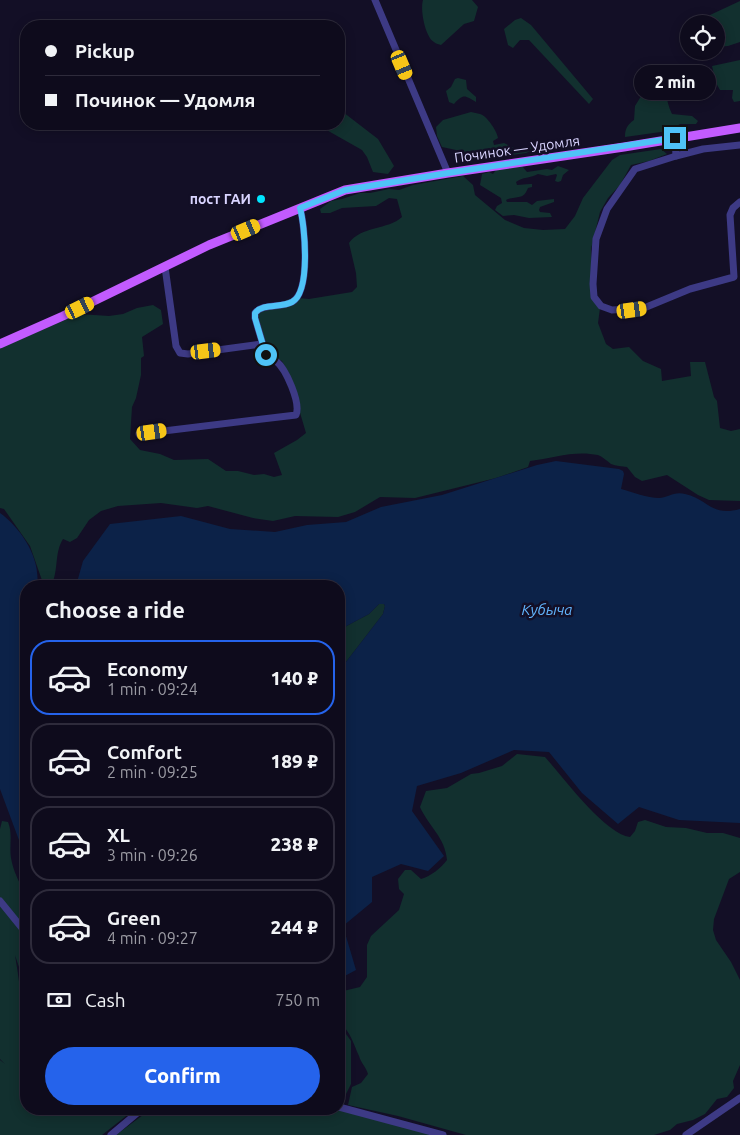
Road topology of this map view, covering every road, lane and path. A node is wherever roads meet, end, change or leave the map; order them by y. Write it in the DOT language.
graph roads {
  1 [pos="375,0"];
  2 [pos="740,128"];
  3 [pos="675,138"];
  4 [pos="740,145"];
  5 [pos="676,156"];
  6 [pos="448,173"];
  7 [pos="740,202"];
  8 [pos="300,208"];
  9 [pos="165,267"];
  10 [pos="0,344"];
  11 [pos="262,344"];
  12 [pos="140,434"];
  13 [pos="0,901"];
  14 [pos="20,926"];
  15 [pos="740,1098"];
  16 [pos="345,1108"];
  17 [pos="135,1115"];
  18 [pos="110,1135"];
  19 [pos="443,1135"];
  20 [pos="686,1135"];
  1 -- 6 [label="street"];
  2 -- 3 [label="main road, Починок — Удомля"];
  3 -- 5 [label="street"];
  3 -- 6 [label="main road, Починок — Удомля"];
  4 -- 5 [label="street"];
  5 -- 7 [label="street"];
  6 -- 8 [label="main road, Починок — Удомля"];
  8 -- 9 [label="main road, Починок — Удомля"];
  8 -- 11 [label="street"];
  9 -- 10 [label="main road, Починок — Удомля"];
  9 -- 11 [label="street"];
  11 -- 12 [label="street"];
  13 -- 14 [label="street"];
  15 -- 20 [label="street"];
  16 -- 19 [label="street"];
  17 -- 18 [label="street"];
}
